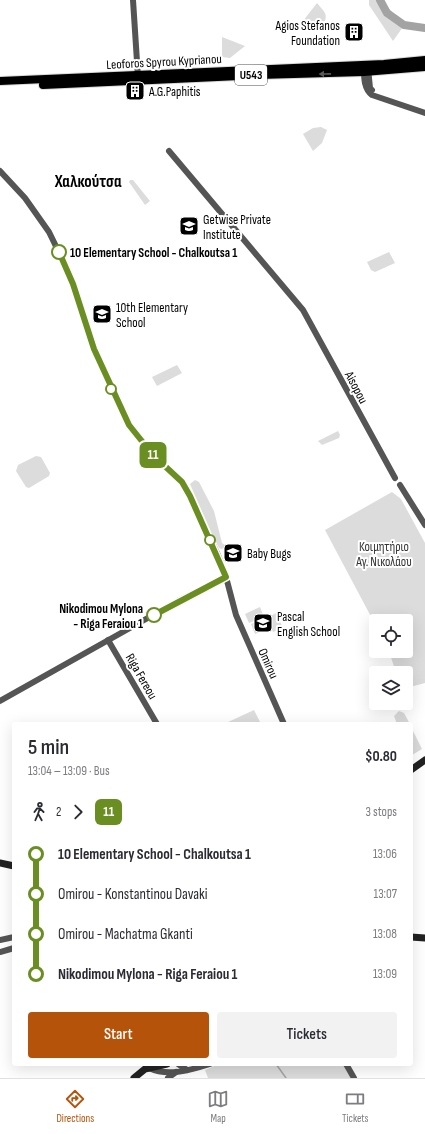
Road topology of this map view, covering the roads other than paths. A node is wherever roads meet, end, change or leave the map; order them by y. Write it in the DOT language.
graph roads {
  1 [pos="133,0"];
  2 [pos="425,60"];
  3 [pos="425,67"];
  4 [pos="366,68"];
  5 [pos="138,78"];
  6 [pos="0,81"];
  7 [pos="0,86"];
  8 [pos="389,100"];
  9 [pos="425,113"];
  10 [pos="169,151"];
  11 [pos="0,171"];
  12 [pos="425,525"];
  13 [pos="226,577"];
  14 [pos="108,640"];
  15 [pos="0,701"];
  16 [pos="156,722"];
  17 [pos="283,722"];
  18 [pos="425,760"];
  19 [pos="413,769"];
  20 [pos="0,863"];
  21 [pos="12,866"];
  22 [pos="0,867"];
  23 [pos="12,870"];
  24 [pos="413,934"];
  25 [pos="12,937"];
  26 [pos="413,937"];
  27 [pos="424,938"];
  28 [pos="0,940"];
  29 [pos="12,949"];
  30 [pos="0,952"];
  31 [pos="157,1066"];
  32 [pos="181,1066"];
  33 [pos="202,1066"];
  34 [pos="347,1066"];
  35 [pos="147,1068"];
  36 [pos="187,1070"];
  37 [pos="176,1072"];
  38 [pos="134,1078"];
  39 [pos="168,1078"];
  40 [pos="354,1078"];
  1 -- 5 [label="street"];
  2 -- 4 [label="main road, Leoforos Spyrou Kyprianou / U543"];
  3 -- 4 [label="main road, Leoforos Spyrou Kyprianou / U543"];
  4 -- 5 [label="main road, Leoforos Spyrou Kyprianou / U543"];
  4 -- 8 [label="street"];
  4 -- 8 [label="street"];
  5 -- 6 [label="main road, Leoforos Spyrou Kyprianou / U543"];
  5 -- 7 [label="main road, Leoforos Spyrou Kyprianou / U543"];
  8 -- 9 [label="street"];
  10 -- 12 [label="street, Aisopou"];
  11 -- 13 [label="street, Omirou"];
  13 -- 14 [label="street"];
  13 -- 17 [label="street, Omirou"];
  14 -- 15 [label="street"];
  14 -- 16 [label="street, Riga Fereou"];
  18 -- 19 [label="main road"];
  20 -- 21 [label="main road"];
  22 -- 23 [label="main road"];
  24 -- 27 [label="main road"];
  25 -- 28 [label="street"];
  26 -- 27 [label="main road"];
  29 -- 30 [label="street"];
  31 -- 35 [label="main road"];
  32 -- 36 [label="street"];
  33 -- 36 [label="street"];
  34 -- 40 [label="street"];
  35 -- 37 [label="street"];
  35 -- 38 [label="main road"];
  36 -- 37 [label="street"];
  37 -- 39 [label="street"];
}
